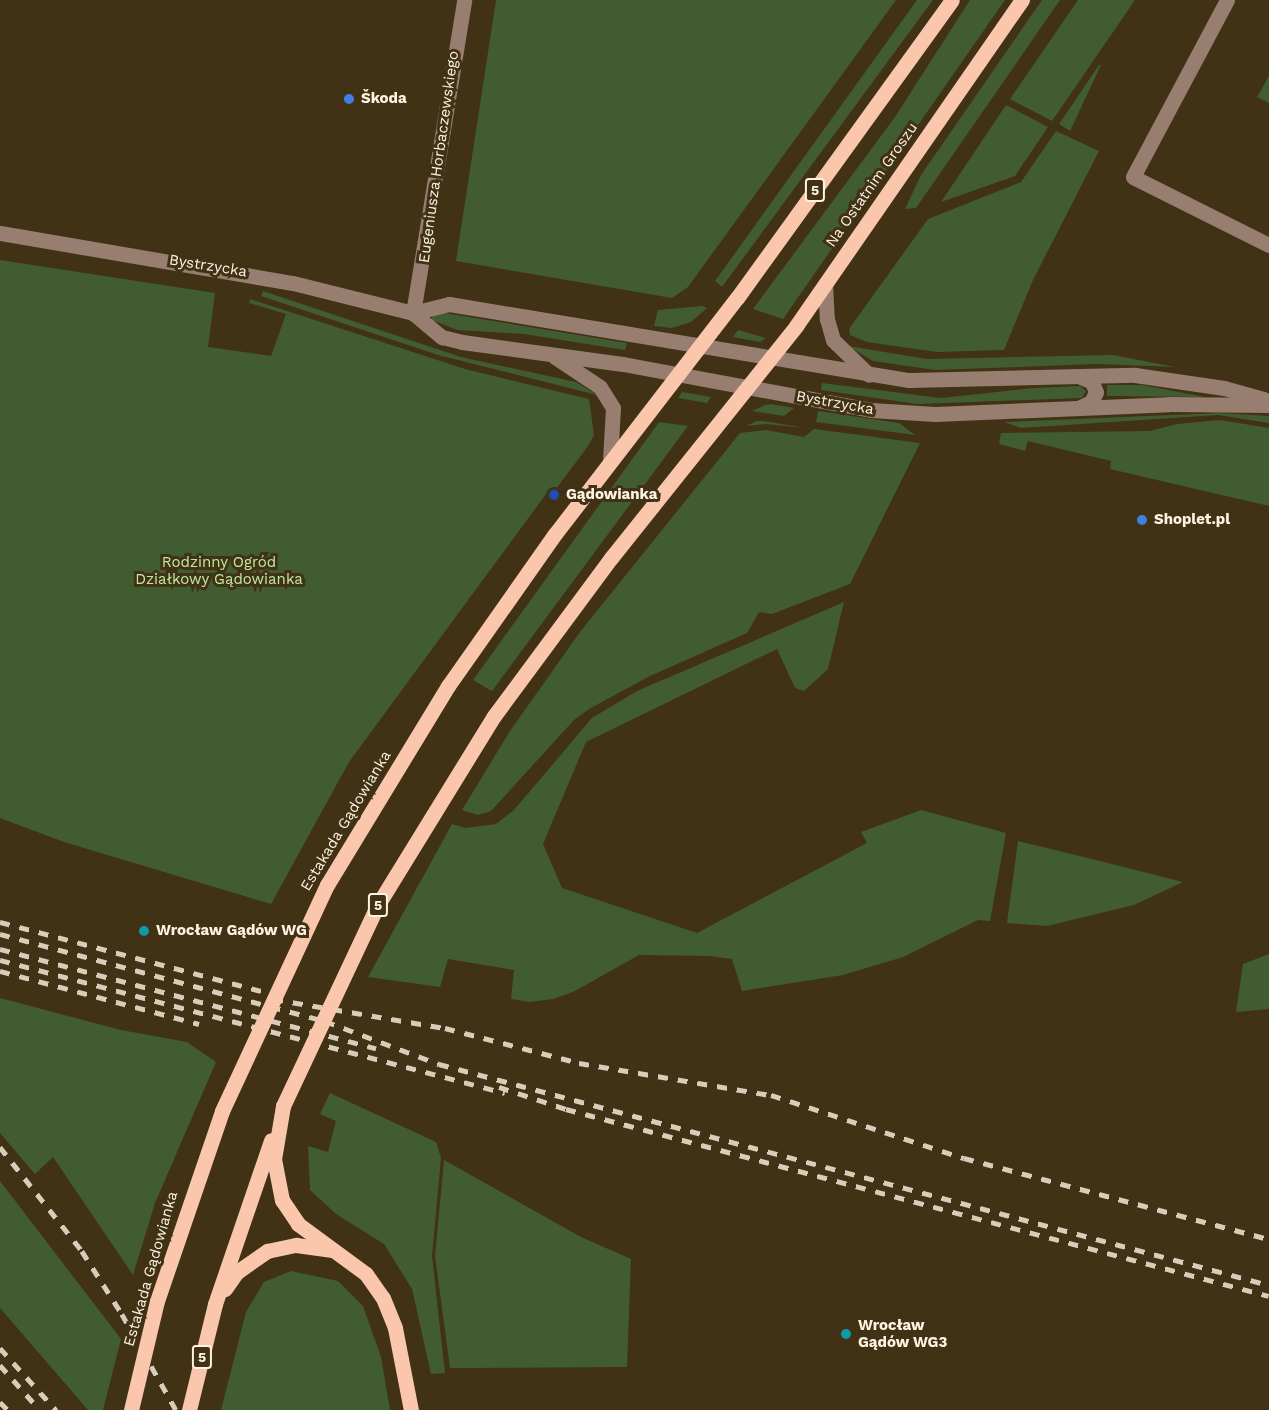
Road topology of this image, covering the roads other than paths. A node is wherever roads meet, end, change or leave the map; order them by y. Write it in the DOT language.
graph roads {
  1 [pos="464,0"];
  2 [pos="952,0"];
  3 [pos="1022,0"];
  4 [pos="1227,0"];
  5 [pos="0,233"];
  6 [pos="1269,245"];
  7 [pos="825,285"];
  8 [pos="413,313"];
  9 [pos="699,345"];
  10 [pos="550,354"];
  11 [pos="770,358"];
  12 [pos="676,374"];
  13 [pos="869,375"];
  14 [pos="1080,377"];
  15 [pos="747,387"];
  16 [pos="1269,403"];
  17 [pos="1080,407"];
  18 [pos="610,460"];
  19 [pos="283,1106"];
  20 [pos="339,1252"];
  21 [pos="216,1304"];
  22 [pos="131,1410"];
  23 [pos="189,1410"];
  24 [pos="411,1410"];
  1 -- 8 [label="street, Eugeniusza Horbaczewskiego"];
  2 -- 9 [label="main road, 5"];
  3 -- 7 [label="main road, Na Ostatnim Groszu / 5"];
  4 -- 6 [label="street"];
  5 -- 8 [label="street, Bystrzycka"];
  7 -- 11 [label="main road, Na Ostatnim Groszu / 5"];
  7 -- 13 [label="street"];
  8 -- 9 [label="street, Bystrzycka"];
  8 -- 10 [label="street, Bystrzycka"];
  9 -- 11 [label="street, Bystrzycka"];
  9 -- 12 [label="main road, Estakada Gądowianka / 5"];
  10 -- 12 [label="street, Bystrzycka"];
  10 -- 18 [label="street"];
  11 -- 13 [label="street, Bystrzycka"];
  11 -- 15 [label="main road, Na Ostatnim Groszu / 5"];
  12 -- 15 [label="street, Bystrzycka"];
  12 -- 18 [label="main road, Estakada Gądowianka / 5"];
  13 -- 14 [label="street, Bystrzycka"];
  14 -- 16 [label="street, Bystrzycka"];
  14 -- 17 [label="street"];
  15 -- 17 [label="street, Bystrzycka"];
  15 -- 19 [label="main road, 5, bridge"];
  16 -- 17 [label="street, Bystrzycka"];
  18 -- 22 [label="main road, Estakada Gądowianka / 5, bridge"];
  19 -- 20 [label="main road"];
  19 -- 21 [label="main road, 5"];
  20 -- 21 [label="main road"];
  20 -- 24 [label="main road"];
  21 -- 23 [label="main road, 5"];
}
